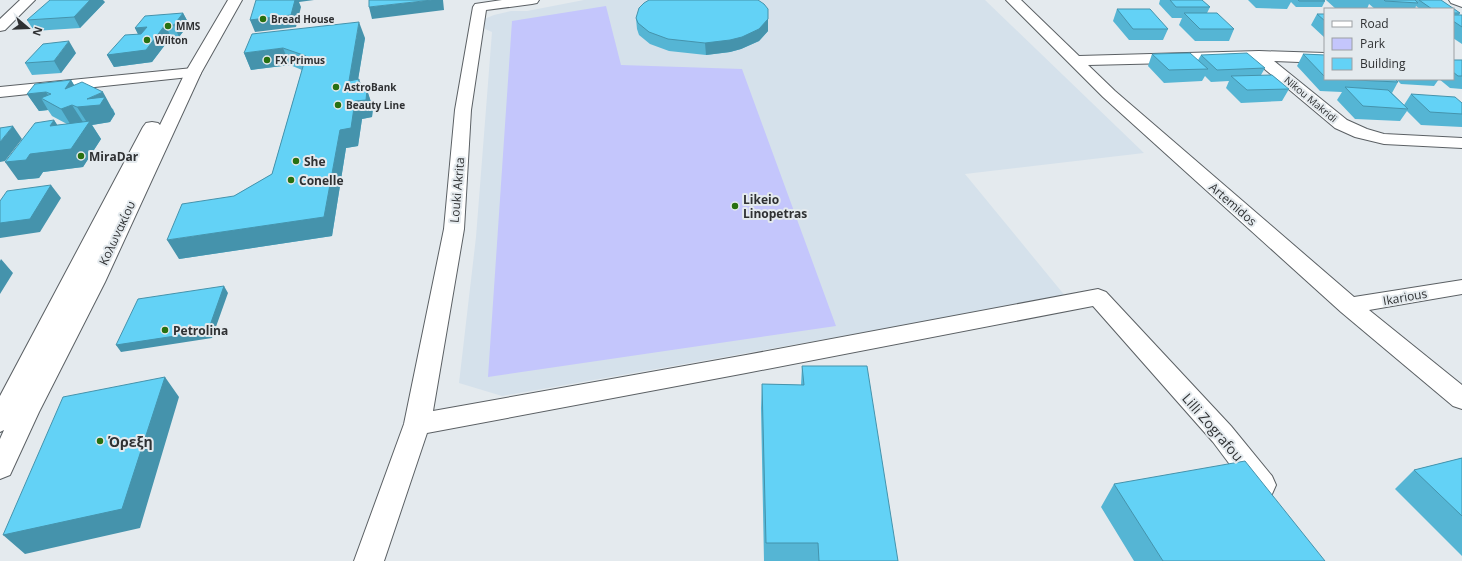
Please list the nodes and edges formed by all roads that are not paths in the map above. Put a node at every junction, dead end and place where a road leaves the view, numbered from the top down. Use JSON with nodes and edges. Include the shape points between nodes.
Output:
{"nodes":[{"id":1,"x":28,"y":0,"type":"edge"},
{"id":2,"x":222,"y":0,"type":"edge"},
{"id":3,"x":235,"y":0,"type":"edge"},
{"id":4,"x":532,"y":0,"type":"edge"},
{"id":5,"x":1013,"y":0,"type":"edge"},
{"id":6,"x":1456,"y":0,"type":"edge"},
{"id":7,"x":1462,"y":3,"type":"edge"},
{"id":8,"x":0,"y":27,"type":"edge"},
{"id":9,"x":1259,"y":56,"type":"junction"},
{"id":10,"x":1324,"y":58,"type":"edge"},
{"id":11,"x":1075,"y":61,"type":"junction"},
{"id":12,"x":186,"y":73,"type":"junction"},
{"id":13,"x":0,"y":92,"type":"edge"},
{"id":14,"x":1462,"y":143,"type":"edge"},
{"id":15,"x":1462,"y":287,"type":"edge"},
{"id":16,"x":1349,"y":306,"type":"junction"},
{"id":17,"x":1462,"y":399,"type":"edge"},
{"id":18,"x":0,"y":421,"type":"edge"},
{"id":19,"x":417,"y":424,"type":"junction"},
{"id":20,"x":0,"y":467,"type":"edge"},
{"id":21,"x":1275,"y":501,"type":"edge"},
{"id":22,"x":369,"y":561,"type":"edge"}],
"edges":[{"from":1,"to":8,"type":"street"},
{"from":2,"to":12,"type":"street","name":"Κολωνακίου"},
{"from":3,"to":12,"type":"street","name":"Κολωνακίου"},
{"from":4,"to":19,"type":"street","name":"Louki Akrita","via":[[480,7],[463,110],[454,229]]},
{"from":5,"to":11,"type":"street","name":"Artemidos"},
{"from":6,"to":7,"type":"street"},
{"from":9,"to":10,"type":"street"},
{"from":9,"to":11,"type":"street"},
{"from":9,"to":14,"type":"street","name":"Nikou Makridi","via":[[1341,124],[1384,139]]},
{"from":11,"to":16,"type":"street","name":"Artemidos"},
{"from":12,"to":13,"type":"street"},
{"from":12,"to":18,"type":"street","name":"Κολωνακίου"},
{"from":12,"to":20,"type":"street","name":"Κολωνακίου","via":[[94,282]]},
{"from":15,"to":16,"type":"street","name":"Ikarious"},
{"from":16,"to":17,"type":"street","name":"Artemidos"},
{"from":19,"to":21,"type":"street","name":"Lilli Zografou","via":[[1098,297],[1222,434]]},
{"from":19,"to":22,"type":"street"}]}
